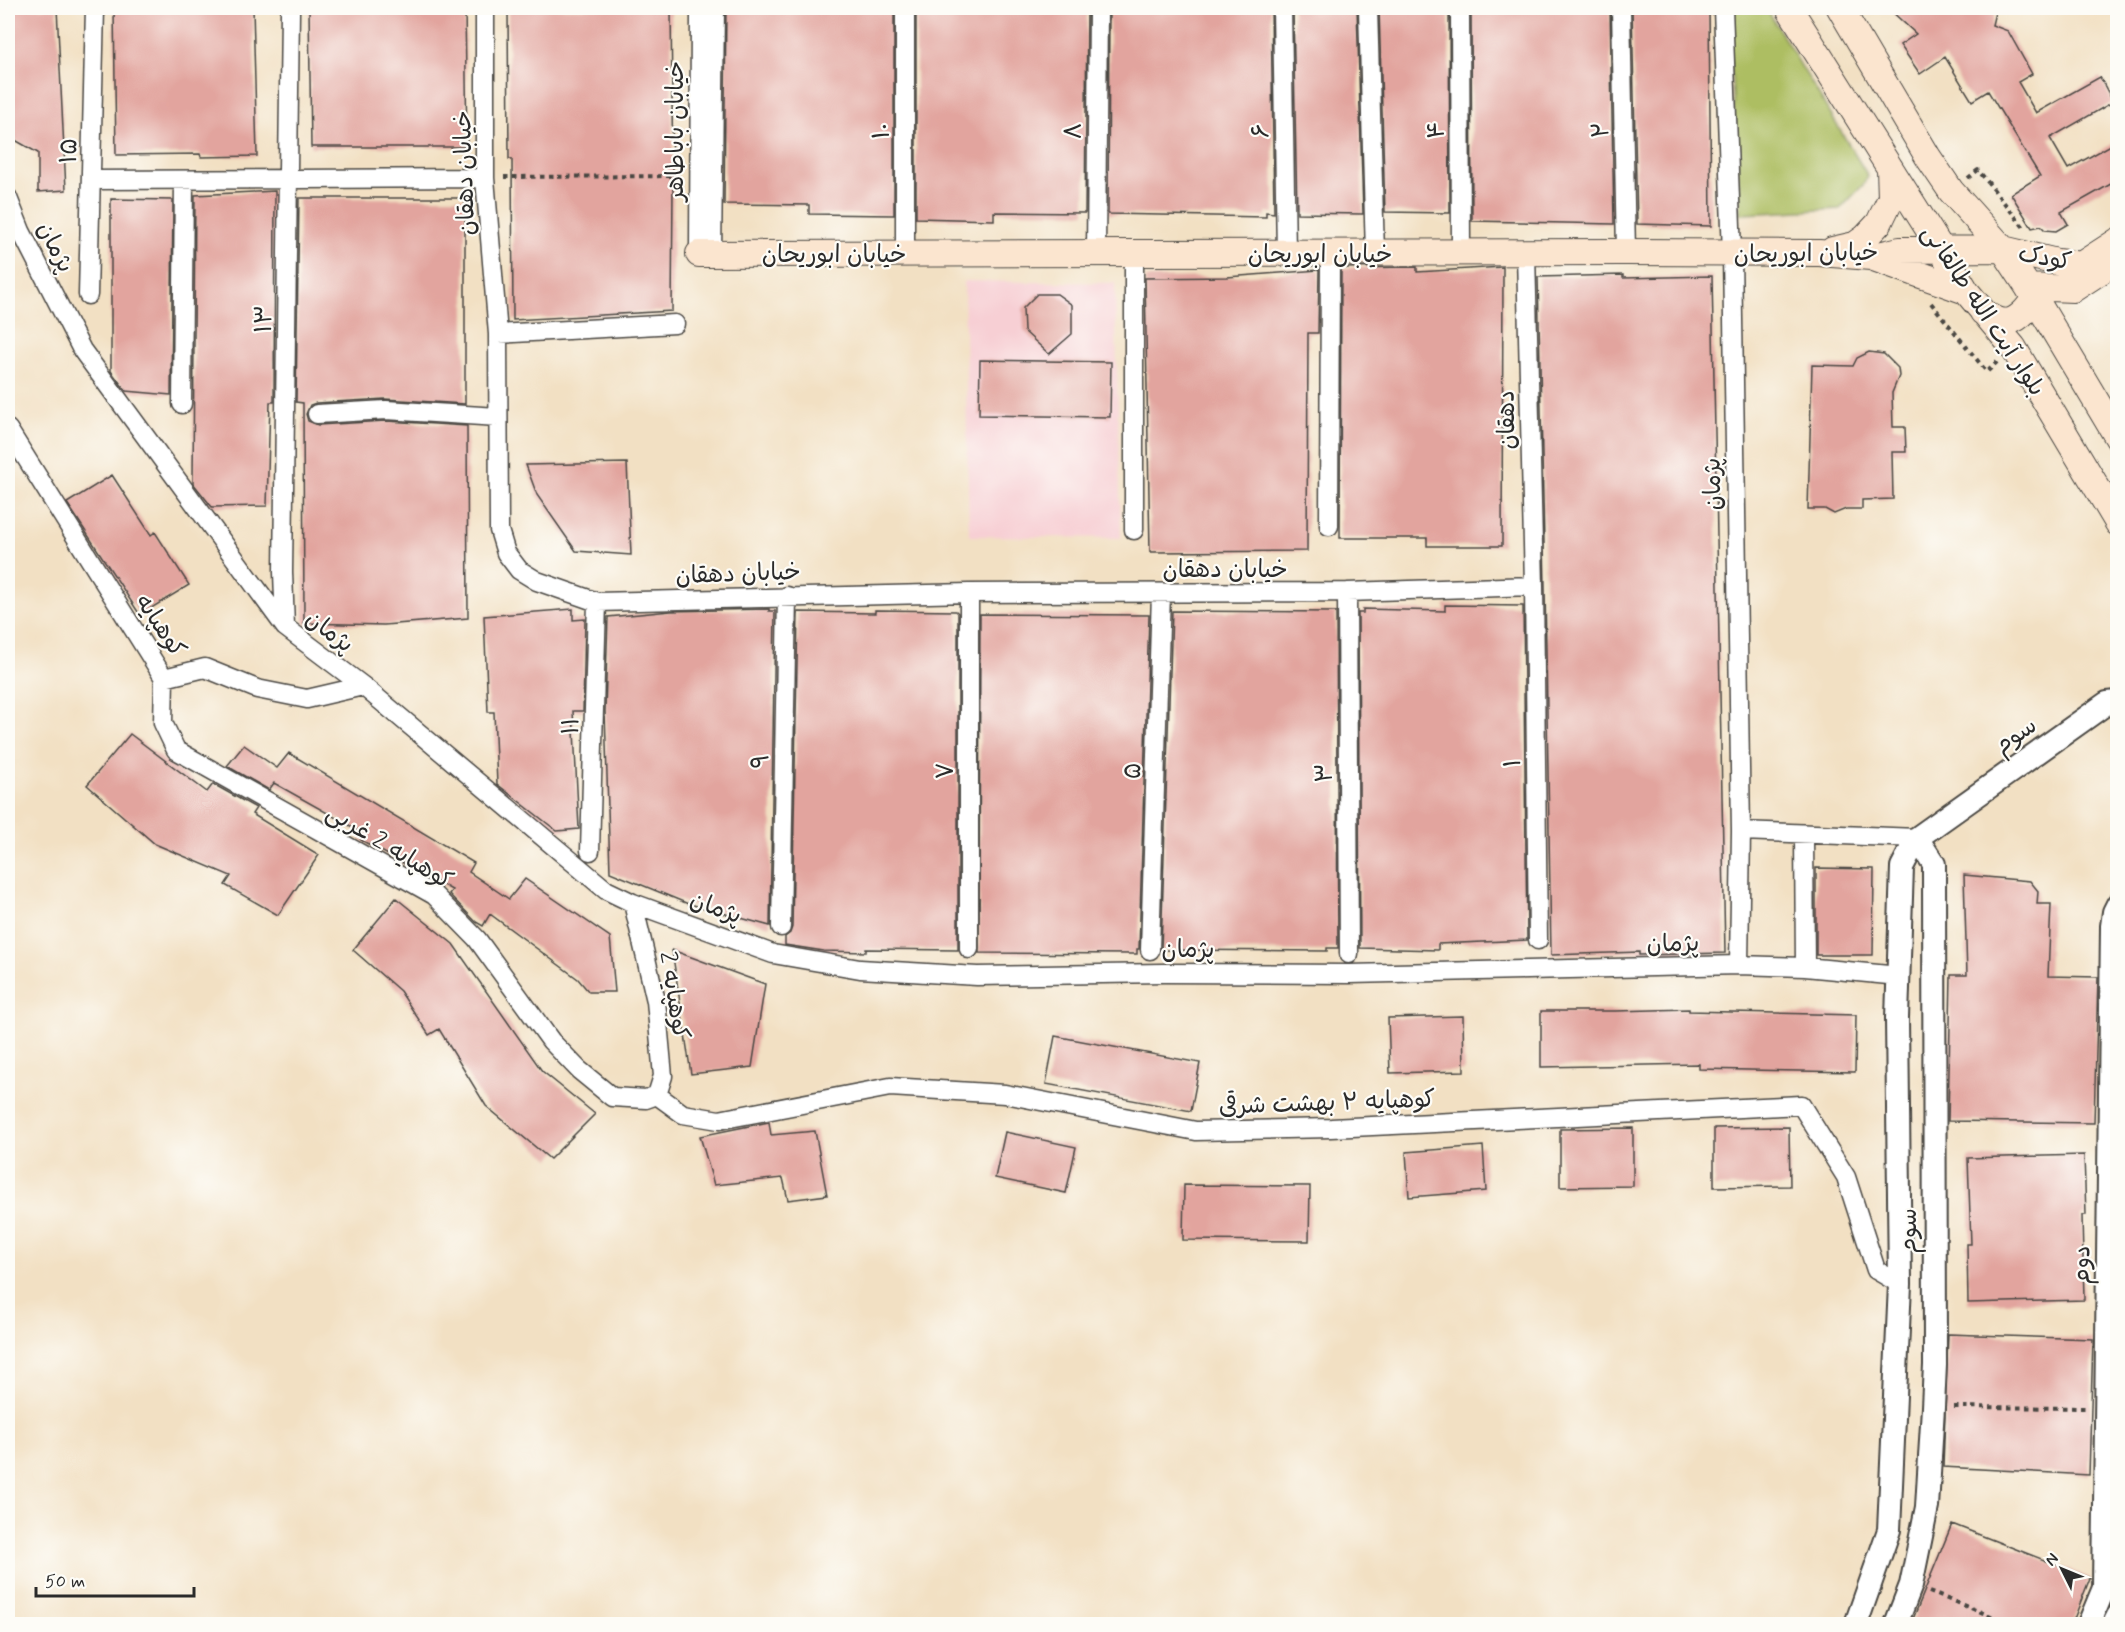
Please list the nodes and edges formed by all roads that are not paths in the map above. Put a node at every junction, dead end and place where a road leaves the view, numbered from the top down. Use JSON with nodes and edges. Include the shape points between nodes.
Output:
{"nodes":[{"id":1,"x":96,"y":8,"type":"edge"},
{"id":2,"x":485,"y":8,"type":"edge"},
{"id":3,"x":700,"y":8,"type":"edge"},
{"id":4,"x":715,"y":8,"type":"edge"},
{"id":5,"x":905,"y":8,"type":"edge"},
{"id":6,"x":1098,"y":8,"type":"edge"},
{"id":7,"x":1281,"y":8,"type":"edge"},
{"id":8,"x":1368,"y":8,"type":"edge"},
{"id":9,"x":1460,"y":8,"type":"edge"},
{"id":10,"x":1622,"y":8,"type":"edge"},
{"id":11,"x":1723,"y":8,"type":"edge"},
{"id":12,"x":1789,"y":8,"type":"edge"},
{"id":13,"x":1840,"y":8,"type":"edge"},
{"id":14,"x":290,"y":11,"type":"dead end"},
{"id":15,"x":1890,"y":168,"type":"junction"},
{"id":16,"x":485,"y":177,"type":"junction"},
{"id":17,"x":289,"y":179,"type":"junction"},
{"id":18,"x":91,"y":180,"type":"junction"},
{"id":19,"x":184,"y":180,"type":"junction"},
{"id":20,"x":8,"y":198,"type":"edge"},
{"id":21,"x":2118,"y":241,"type":"edge"},
{"id":22,"x":1941,"y":249,"type":"junction"},
{"id":23,"x":2002,"y":249,"type":"junction"},
{"id":24,"x":1461,"y":252,"type":"junction"},
{"id":25,"x":1626,"y":252,"type":"junction"},
{"id":26,"x":1526,"y":253,"type":"junction"},
{"id":27,"x":1819,"y":253,"type":"junction"},
{"id":28,"x":705,"y":254,"type":"junction"},
{"id":29,"x":906,"y":254,"type":"junction"},
{"id":30,"x":1096,"y":254,"type":"junction"},
{"id":31,"x":1134,"y":254,"type":"junction"},
{"id":32,"x":1286,"y":254,"type":"junction"},
{"id":33,"x":1330,"y":254,"type":"junction"},
{"id":34,"x":1375,"y":254,"type":"junction"},
{"id":35,"x":1732,"y":254,"type":"junction"},
{"id":36,"x":1871,"y":257,"type":"junction"},
{"id":37,"x":2118,"y":260,"type":"edge"},
{"id":38,"x":1966,"y":291,"type":"junction"},
{"id":39,"x":2031,"y":292,"type":"junction"},
{"id":40,"x":88,"y":295,"type":"dead end"},
{"id":41,"x":1983,"y":312,"type":"junction"},
{"id":42,"x":675,"y":324,"type":"dead end"},
{"id":43,"x":498,"y":333,"type":"junction"},
{"id":44,"x":182,"y":404,"type":"dead end"},
{"id":45,"x":317,"y":414,"type":"dead end"},
{"id":46,"x":498,"y":417,"type":"junction"},
{"id":47,"x":8,"y":429,"type":"edge"},
{"id":48,"x":2118,"y":438,"type":"edge"},
{"id":49,"x":2118,"y":523,"type":"edge"},
{"id":50,"x":1329,"y":526,"type":"dead end"},
{"id":51,"x":1134,"y":530,"type":"dead end"},
{"id":52,"x":1534,"y":586,"type":"junction"},
{"id":53,"x":969,"y":592,"type":"junction"},
{"id":54,"x":1347,"y":592,"type":"junction"},
{"id":55,"x":1161,"y":593,"type":"junction"},
{"id":56,"x":787,"y":596,"type":"junction"},
{"id":57,"x":597,"y":602,"type":"junction"},
{"id":58,"x":285,"y":627,"type":"junction"},
{"id":59,"x":164,"y":678,"type":"junction"},
{"id":60,"x":363,"y":686,"type":"junction"},
{"id":61,"x":2118,"y":702,"type":"edge"},
{"id":62,"x":1741,"y":831,"type":"junction"},
{"id":63,"x":1804,"y":835,"type":"junction"},
{"id":64,"x":1917,"y":838,"type":"junction"},
{"id":65,"x":591,"y":851,"type":"dead end"},
{"id":66,"x":633,"y":903,"type":"junction"},
{"id":67,"x":2118,"y":904,"type":"edge"},
{"id":68,"x":781,"y":927,"type":"dead end"},
{"id":69,"x":1538,"y":940,"type":"dead end"},
{"id":70,"x":969,"y":949,"type":"dead end"},
{"id":71,"x":1150,"y":950,"type":"dead end"},
{"id":72,"x":1349,"y":954,"type":"dead end"},
{"id":73,"x":1739,"y":965,"type":"junction"},
{"id":74,"x":1804,"y":967,"type":"junction"},
{"id":75,"x":1899,"y":976,"type":"junction"},
{"id":76,"x":657,"y":1095,"type":"junction"},
{"id":77,"x":1900,"y":1284,"type":"junction"},
{"id":78,"x":2118,"y":1616,"type":"edge"},
{"id":79,"x":1856,"y":1624,"type":"edge"},
{"id":80,"x":1896,"y":1624,"type":"edge"},
{"id":81,"x":2089,"y":1624,"type":"edge"},
{"id":82,"x":2114,"y":1624,"type":"edge"}],
"edges":[{"from":1,"to":18,"type":"street","name":"۱۵"},
{"from":2,"to":16,"type":"street","name":"خیابان دهقان"},
{"from":3,"to":28,"type":"street","name":"خیابان باباطاهر","via":[[699,176]]},
{"from":4,"to":28,"type":"street","name":"خیابان باباطاهر"},
{"from":5,"to":29,"type":"street","name":"۱۰"},
{"from":6,"to":30,"type":"street","name":"۸"},
{"from":7,"to":32,"type":"street","name":"۶"},
{"from":8,"to":34,"type":"street"},
{"from":9,"to":24,"type":"street","name":"۴"},
{"from":10,"to":25,"type":"street","name":"۲"},
{"from":11,"to":35,"type":"street","name":"پژمان"},
{"from":12,"to":15,"type":"main road","name":"بلوار آیت الله طالقانی"},
{"from":13,"to":23,"type":"main road","name":"بلوار آیت الله طالقانی","via":[[1951,191]]},
{"from":14,"to":17,"type":"street","name":"۱۳"},
{"from":15,"to":22,"type":"main road","name":"بلوار آیت الله طالقانی"},
{"from":15,"to":27,"type":"main road","via":[[1891,198],[1875,228],[1855,245]]},
{"from":16,"to":17,"type":"street"},
{"from":16,"to":43,"type":"street","name":"خیابان دهقان"},
{"from":17,"to":19,"type":"street"},
{"from":17,"to":58,"type":"street","name":"۱۳"},
{"from":18,"to":19,"type":"street"},
{"from":18,"to":40,"type":"street","name":"۱۵"},
{"from":19,"to":44,"type":"street"},
{"from":20,"to":58,"type":"street","name":"پژمان","via":[[82,350]]},
{"from":21,"to":23,"type":"main road","name":"کودک","via":[[2081,265]]},
{"from":22,"to":23,"type":"main road","name":"کودک"},
{"from":22,"to":36,"type":"main road","name":"خیابان ابوریحان","via":[[1900,250]]},
{"from":22,"to":38,"type":"main road","name":"بلوار آیت الله طالقانی"},
{"from":23,"to":39,"type":"main road","name":"بلوار آیت الله طالقانی"},
{"from":24,"to":26,"type":"main road","name":"خیابان ابوریحان"},
{"from":24,"to":34,"type":"main road","name":"خیابان ابوریحان"},
{"from":25,"to":26,"type":"main road","name":"خیابان ابوریحان"},
{"from":25,"to":35,"type":"main road","name":"خیابان ابوریحان"},
{"from":26,"to":52,"type":"street","name":"دهقان"},
{"from":27,"to":35,"type":"main road","name":"خیابان ابوریحان"},
{"from":27,"to":36,"type":"main road","name":"خیابان ابوریحان"},
{"from":28,"to":29,"type":"main road","name":"خیابان ابوریحان"},
{"from":29,"to":30,"type":"main road","name":"خیابان ابوریحان"},
{"from":30,"to":31,"type":"main road","name":"خیابان ابوریحان"},
{"from":31,"to":32,"type":"main road","name":"خیابان ابوریحان"},
{"from":31,"to":51,"type":"street"},
{"from":32,"to":33,"type":"main road","name":"خیابان ابوریحان"},
{"from":33,"to":34,"type":"main road","name":"خیابان ابوریحان"},
{"from":33,"to":50,"type":"street"},
{"from":35,"to":62,"type":"street","name":"پژمان"},
{"from":36,"to":38,"type":"main road"},
{"from":37,"to":39,"type":"main road","name":"کودک","via":[[2073,290]]},
{"from":38,"to":41,"type":"main road","name":"بلوار آیت الله طالقانی"},
{"from":39,"to":41,"type":"main road","via":[[2026,310],[2008,321]]},
{"from":39,"to":48,"type":"main road","name":"بلوار آیت الله طالقانی"},
{"from":41,"to":49,"type":"main road","name":"بلوار آیت الله طالقانی","via":[[2013,346]]},
{"from":42,"to":43,"type":"street"},
{"from":43,"to":46,"type":"street","name":"خیابان دهقان"},
{"from":45,"to":46,"type":"street","via":[[386,410]]},
{"from":46,"to":57,"type":"street","name":"خیابان دهقان","via":[[499,530],[506,554],[519,570],[537,581]]},
{"from":47,"to":59,"type":"street","name":"کوهپایه"},
{"from":52,"to":54,"type":"street","name":"خیابان دهقان"},
{"from":52,"to":69,"type":"street","name":"۱"},
{"from":53,"to":55,"type":"street","name":"خیابان دهقان"},
{"from":53,"to":56,"type":"street","name":"خیابان دهقان"},
{"from":53,"to":70,"type":"street","name":"۷"},
{"from":54,"to":55,"type":"street","name":"خیابان دهقان"},
{"from":54,"to":72,"type":"street","name":"۳"},
{"from":55,"to":71,"type":"street","name":"۵"},
{"from":56,"to":57,"type":"street","name":"خیابان دهقان"},
{"from":56,"to":68,"type":"street","name":"۹"},
{"from":57,"to":65,"type":"street","name":"۱۱"},
{"from":58,"to":60,"type":"street","name":"پژمان"},
{"from":59,"to":60,"type":"street","name":"کوهپایه","via":[[205,668],[257,689],[307,699]]},
{"from":59,"to":76,"type":"street","name":"کوهپایه 2 غربی","via":[[163,723],[176,750],[434,895],[477,939],[550,1041],[579,1070],[612,1097],[646,1100]]},
{"from":60,"to":66,"type":"street","name":"پژمان","via":[[606,890]]},
{"from":61,"to":64,"type":"street","name":"سوم","via":[[2107,703]]},
{"from":62,"to":63,"type":"street"},
{"from":62,"to":73,"type":"street","name":"پژمان"},
{"from":63,"to":64,"type":"street"},
{"from":63,"to":74,"type":"street"},
{"from":64,"to":75,"type":"street","name":"سوم","via":[[1902,867]]},
{"from":64,"to":80,"type":"street","name":"سوم","via":[[1934,864],[1935,1365],[1927,1507],[1911,1585]]},
{"from":66,"to":73,"type":"street","name":"پژمان","via":[[773,954],[860,969],[976,976],[1350,974]]},
{"from":66,"to":76,"type":"street","name":"کوهپایه 2","via":[[656,1000],[663,1076]]},
{"from":67,"to":81,"type":"street","name":"دوم","via":[[2112,927],[2104,1588]]},
{"from":73,"to":74,"type":"street","name":"پژمان"},
{"from":74,"to":75,"type":"street","name":"پژمان"},
{"from":75,"to":77,"type":"street","name":"سوم","via":[[1896,1018]]},
{"from":76,"to":77,"type":"street","name":"کوهپایه ۲ بهشت شرقی","via":[[682,1114],[719,1120],[890,1087],[1005,1094],[1196,1131],[1801,1105],[1846,1177],[1876,1270]]},
{"from":77,"to":79,"type":"street","name":"سوم","via":[[1889,1530]]},
{"from":78,"to":82,"type":"street"}]}
